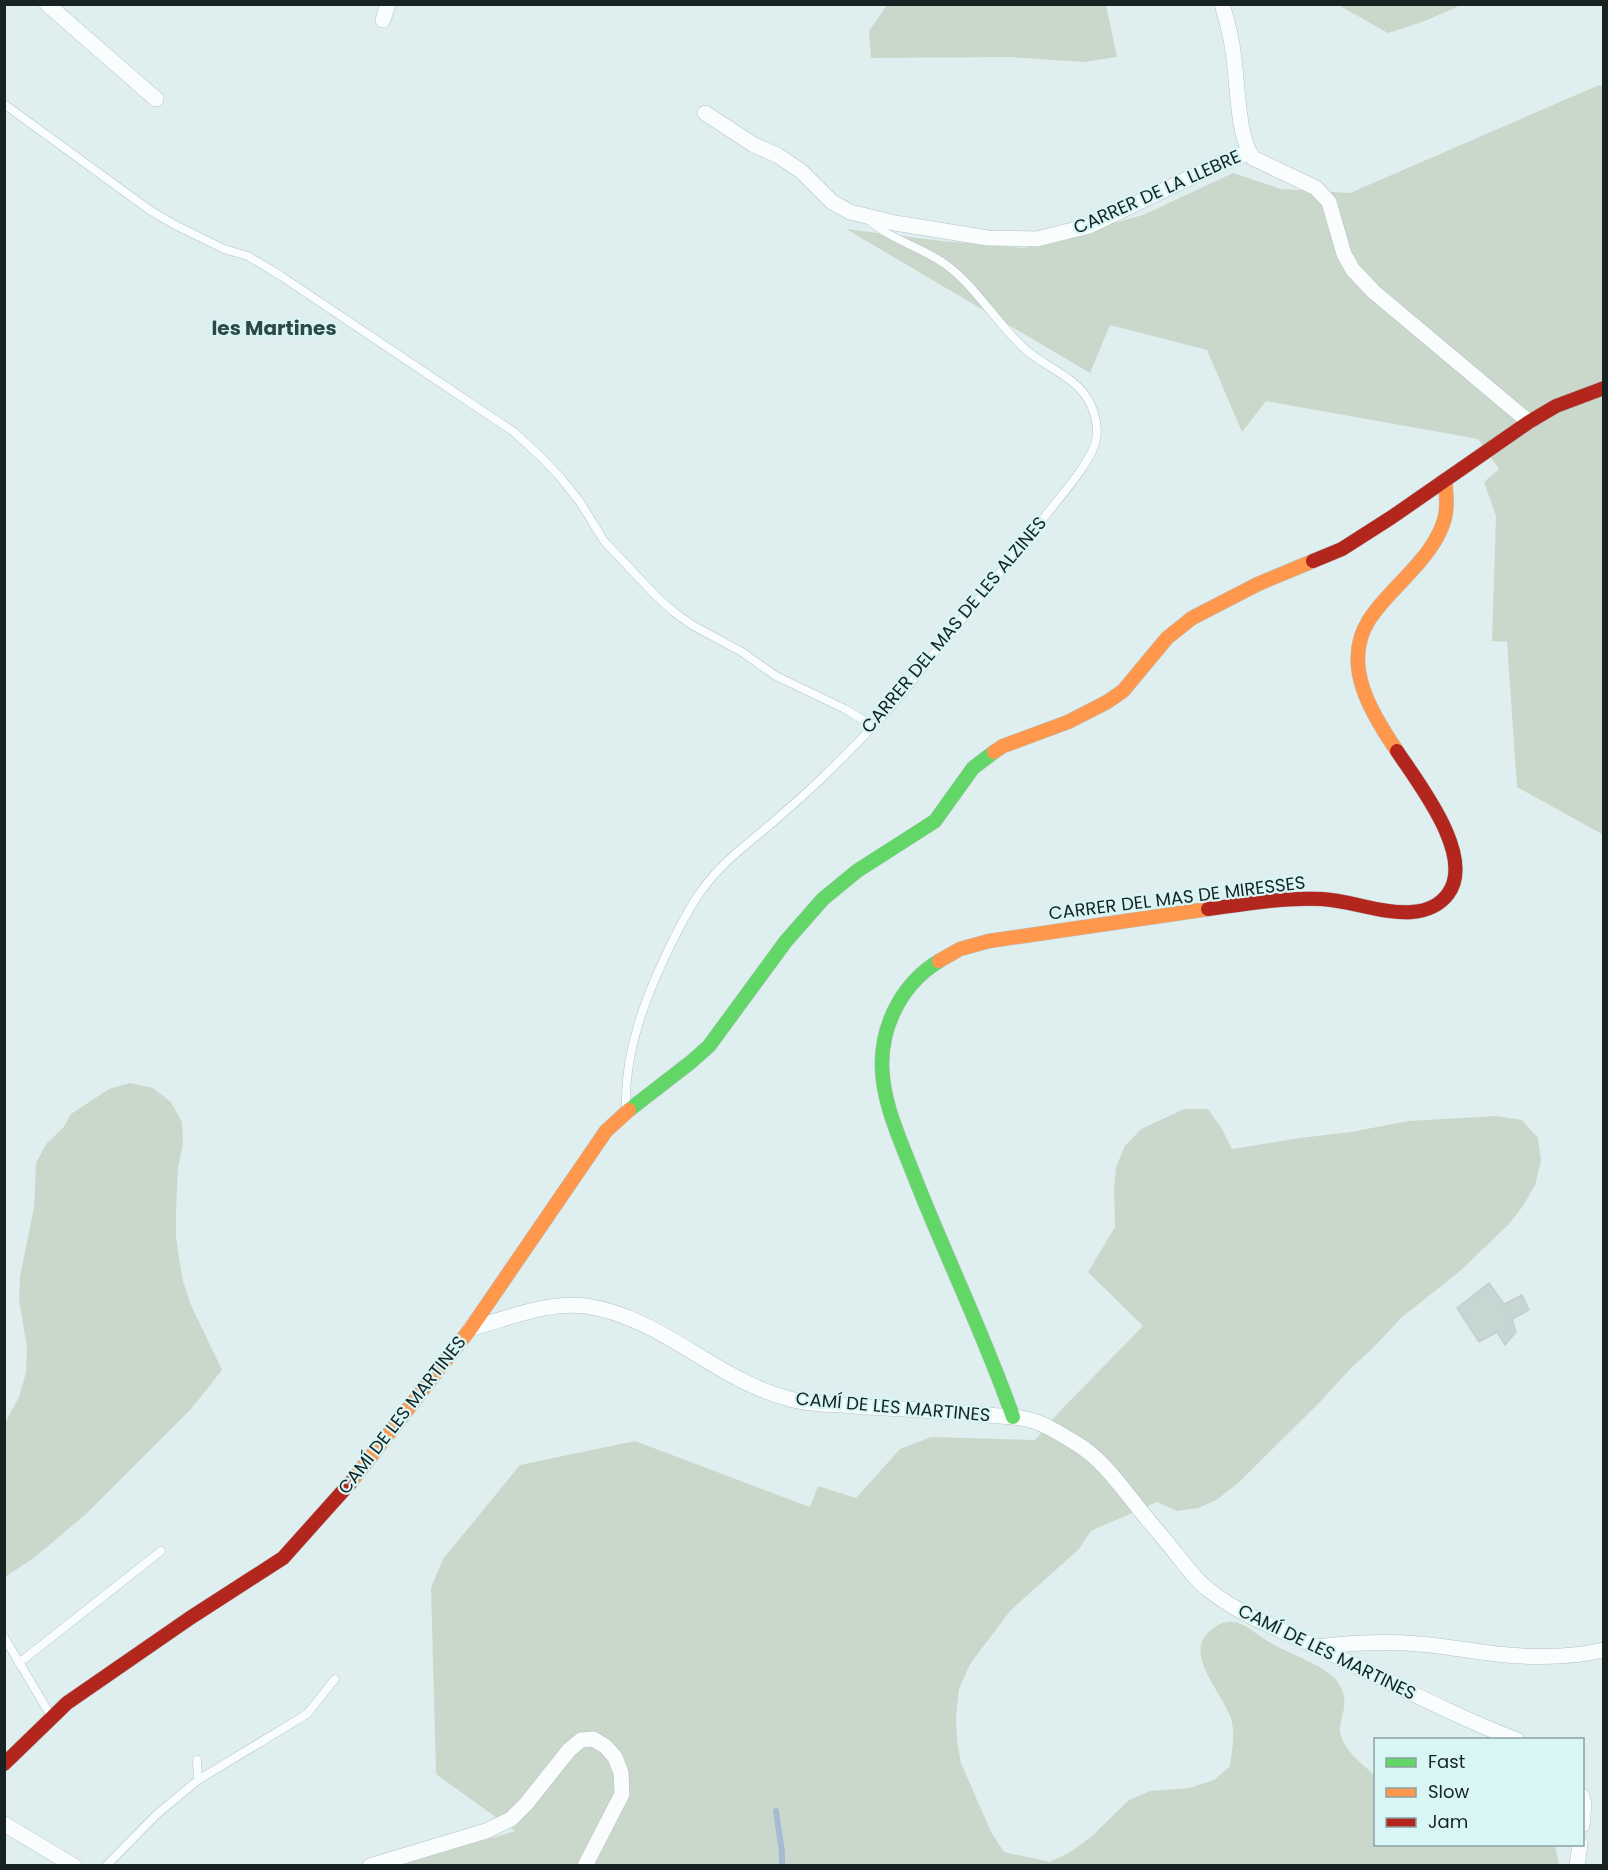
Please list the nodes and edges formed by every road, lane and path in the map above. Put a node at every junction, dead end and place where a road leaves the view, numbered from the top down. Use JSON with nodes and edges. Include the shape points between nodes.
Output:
{"nodes":[{"id":1,"x":47,"y":4,"type":"edge"},
{"id":2,"x":388,"y":4,"type":"edge"},
{"id":3,"x":1222,"y":4,"type":"edge"},
{"id":4,"x":383,"y":20,"type":"dead end"},
{"id":5,"x":156,"y":99,"type":"dead end"},
{"id":6,"x":4,"y":104,"type":"edge"},
{"id":7,"x":705,"y":113,"type":"dead end"},
{"id":8,"x":1249,"y":152,"type":"junction"},
{"id":9,"x":866,"y":217,"type":"junction"},
{"id":10,"x":1604,"y":387,"type":"edge"},
{"id":11,"x":1529,"y":422,"type":"junction"},
{"id":12,"x":1445,"y":480,"type":"junction"},
{"id":13,"x":873,"y":726,"type":"junction"},
{"id":14,"x":627,"y":1111,"type":"junction"},
{"id":15,"x":471,"y":1328,"type":"junction"},
{"id":16,"x":1013,"y":1417,"type":"junction"},
{"id":17,"x":161,"y":1551,"type":"dead end"},
{"id":18,"x":4,"y":1637,"type":"edge"},
{"id":19,"x":1317,"y":1647,"type":"junction"},
{"id":20,"x":1604,"y":1650,"type":"edge"},
{"id":21,"x":19,"y":1663,"type":"junction"},
{"id":22,"x":335,"y":1679,"type":"dead end"},
{"id":23,"x":51,"y":1718,"type":"junction"},
{"id":24,"x":1512,"y":1738,"type":"edge"},
{"id":25,"x":197,"y":1760,"type":"dead end"},
{"id":26,"x":4,"y":1764,"type":"edge"},
{"id":27,"x":198,"y":1780,"type":"junction"},
{"id":28,"x":4,"y":1824,"type":"edge"},
{"id":29,"x":1580,"y":1846,"type":"edge"},
{"id":30,"x":74,"y":1866,"type":"edge"},
{"id":31,"x":106,"y":1866,"type":"edge"},
{"id":32,"x":370,"y":1866,"type":"edge"},
{"id":33,"x":585,"y":1866,"type":"edge"},
{"id":34,"x":1577,"y":1866,"type":"edge"}],
"edges":[{"from":1,"to":5,"type":"street"},
{"from":2,"to":4,"type":"street"},
{"from":3,"to":8,"type":"street","via":[[1233,46],[1243,134]]},
{"from":6,"to":13,"type":"lane","via":[[151,210],[281,276],[514,432],[560,477],[604,541],[674,612],[776,676]]},
{"from":7,"to":9,"type":"street","name":"CARRER DE LA LLEBRE","via":[[801,171],[832,202]]},
{"from":8,"to":9,"type":"street","name":"CARRER DE LA LLEBRE","via":[[1089,226],[1037,239],[988,238]]},
{"from":8,"to":11,"type":"street","via":[[1253,158],[1316,188],[1329,202],[1344,254],[1353,270]]},
{"from":9,"to":13,"type":"lane","name":"CARRER DEL MAS DE LES ALZINES","via":[[887,233],[947,265],[1024,349],[1081,388],[1096,418],[1097,432],[1086,462]]},
{"from":10,"to":11,"type":"street","via":[[1556,406]]},
{"from":11,"to":12,"type":"street"},
{"from":12,"to":14,"type":"street","via":[[1342,549],[1258,584],[1192,618],[1167,638],[1123,691],[1107,702],[986,757],[962,782],[935,821],[857,871],[823,900],[786,941],[709,1046]]},
{"from":12,"to":16,"type":"street","name":"CARRER DEL MAS DE MIRESSES","via":[[1448,506],[1438,537],[1420,564],[1365,626],[1356,663],[1370,710],[1408,766],[1454,849],[1457,873],[1446,897],[1436,905],[1408,912],[1345,901],[1269,903],[973,944],[950,954],[920,976],[908,987],[891,1019],[882,1050],[884,1090],[933,1225],[993,1358]]},
{"from":13,"to":14,"type":"lane","name":"CARRER DEL MAS DE LES ALZINES","via":[[793,805],[726,861],[702,890],[675,937],[644,1006],[629,1070]]},
{"from":14,"to":15,"type":"street","via":[[606,1131]]},
{"from":15,"to":16,"type":"street","name":"CAMÍ DE LES MARTINES","via":[[530,1311],[585,1306],[637,1322],[740,1380],[793,1400]]},
{"from":15,"to":23,"type":"street","name":"CAMÍ DE LES MARTINES","via":[[344,1491],[283,1558],[108,1674]]},
{"from":16,"to":19,"type":"street","name":"CAMÍ DE LES MARTINES","via":[[1037,1422],[1095,1458],[1207,1589],[1261,1621]]},
{"from":17,"to":21,"type":"lane"},
{"from":18,"to":21,"type":"lane"},
{"from":19,"to":20,"type":"street","via":[[1420,1644],[1538,1657]]},
{"from":19,"to":24,"type":"street","name":"CAMÍ DE LES MARTINES","via":[[1447,1711]]},
{"from":21,"to":23,"type":"lane"},
{"from":22,"to":27,"type":"lane","via":[[307,1714]]},
{"from":23,"to":26,"type":"street","name":"CAMÍ DE LES MARTINES"},
{"from":25,"to":27,"type":"lane"},
{"from":27,"to":31,"type":"lane","via":[[156,1815]]},
{"from":28,"to":30,"type":"street"},
{"from":29,"to":34,"type":"street"},
{"from":32,"to":33,"type":"street","via":[[486,1831],[511,1819],[569,1750],[581,1740],[593,1739],[615,1757],[622,1794]]}]}
